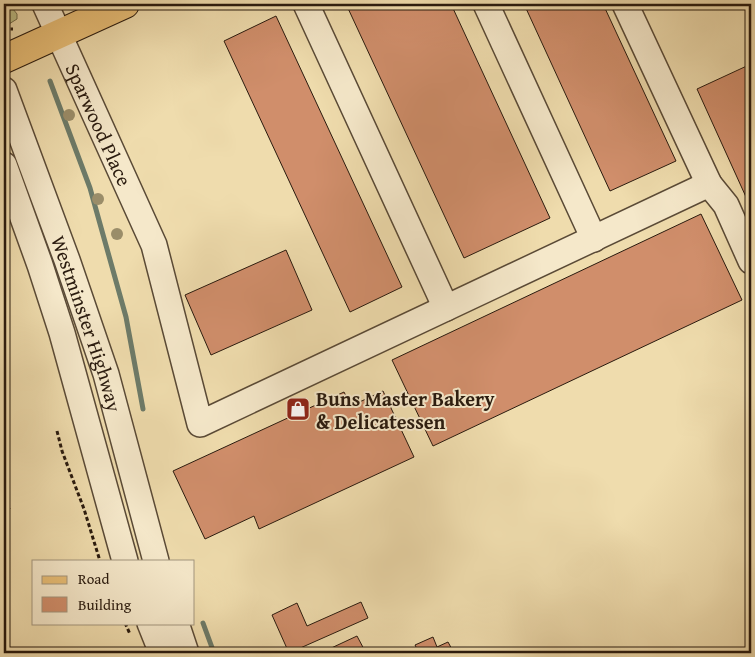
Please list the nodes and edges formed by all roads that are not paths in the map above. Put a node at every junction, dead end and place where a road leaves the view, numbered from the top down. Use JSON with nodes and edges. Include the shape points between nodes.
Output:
{"nodes":[{"id":1,"x":44,"y":4,"type":"edge"},
{"id":2,"x":125,"y":4,"type":"edge"},
{"id":3,"x":306,"y":4,"type":"edge"},
{"id":4,"x":486,"y":4,"type":"edge"},
{"id":5,"x":626,"y":4,"type":"edge"},
{"id":6,"x":58,"y":34,"type":"junction"},
{"id":7,"x":4,"y":59,"type":"edge"},
{"id":8,"x":4,"y":90,"type":"edge"},
{"id":9,"x":4,"y":166,"type":"edge"},
{"id":10,"x":709,"y":184,"type":"junction"},
{"id":11,"x":594,"y":239,"type":"junction"},
{"id":12,"x":751,"y":261,"type":"edge"},
{"id":13,"x":446,"y":308,"type":"junction"},
{"id":14,"x":126,"y":560,"type":"edge"},
{"id":15,"x":156,"y":560,"type":"edge"},
{"id":16,"x":150,"y":624,"type":"edge"},
{"id":17,"x":176,"y":624,"type":"edge"},
{"id":18,"x":162,"y":653,"type":"edge"},
{"id":19,"x":186,"y":653,"type":"edge"}],
"edges":[{"from":1,"to":6,"type":"street","name":"Sparwood Place"},
{"from":2,"to":6,"type":"main road"},
{"from":3,"to":13,"type":"street"},
{"from":4,"to":11,"type":"street"},
{"from":5,"to":10,"type":"street"},
{"from":6,"to":7,"type":"main road"},
{"from":6,"to":13,"type":"street","name":"Sparwood Place","via":[[154,245],[200,424]]},
{"from":8,"to":15,"type":"street","name":"Westminster Highway","via":[[106,374]]},
{"from":9,"to":14,"type":"street","name":"Westminster Highway","via":[[62,333]]},
{"from":10,"to":11,"type":"street"},
{"from":10,"to":12,"type":"street","via":[[726,206]]},
{"from":11,"to":13,"type":"street"},
{"from":16,"to":18,"type":"street"},
{"from":17,"to":19,"type":"street"}]}
